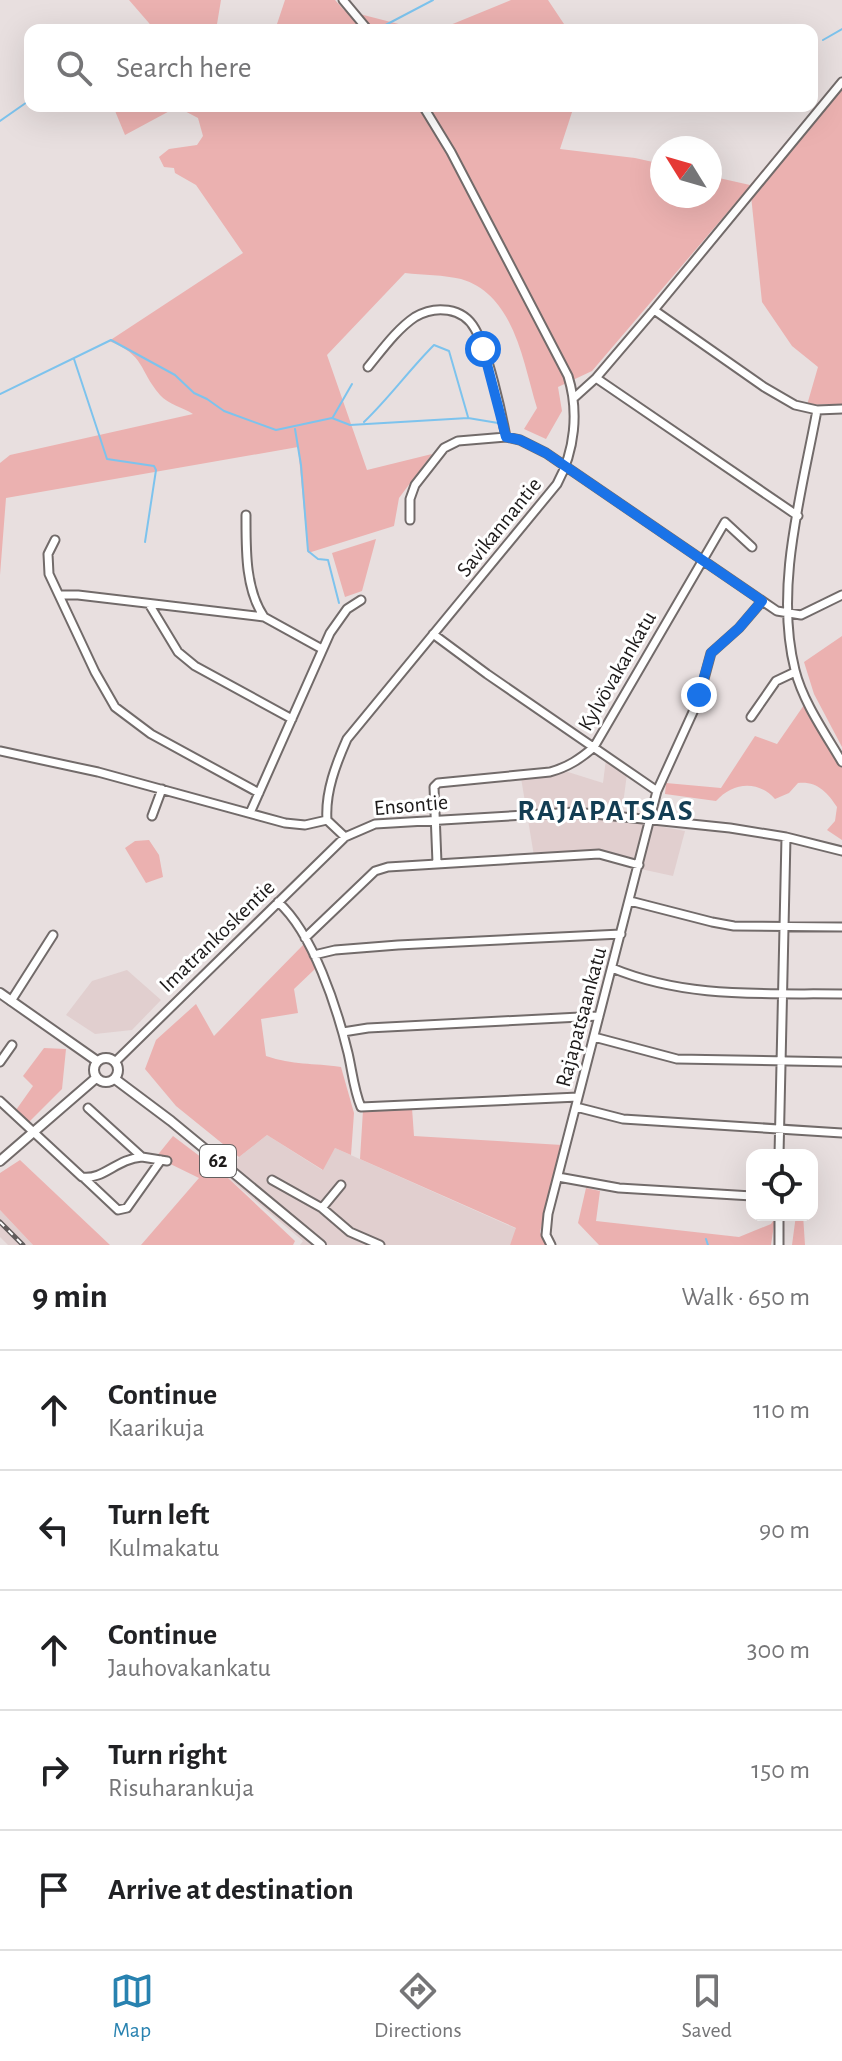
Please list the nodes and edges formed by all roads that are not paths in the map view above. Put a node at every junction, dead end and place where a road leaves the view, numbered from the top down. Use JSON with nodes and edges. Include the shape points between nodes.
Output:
{"nodes":[{"id":1,"x":343,"y":0,"type":"edge"},
{"id":2,"x":363,"y":24,"type":"edge"},
{"id":3,"x":842,"y":82,"type":"edge"},
{"id":4,"x":818,"y":111,"type":"edge"},
{"id":5,"x":427,"y":112,"type":"edge"},
{"id":6,"x":817,"y":112,"type":"edge"},
{"id":7,"x":654,"y":310,"type":"junction"},
{"id":8,"x":368,"y":367,"type":"dead end"},
{"id":9,"x":596,"y":378,"type":"junction"},
{"id":10,"x":575,"y":397,"type":"junction"},
{"id":11,"x":842,"y":409,"type":"edge"},
{"id":12,"x":817,"y":410,"type":"junction"},
{"id":13,"x":506,"y":437,"type":"junction"},
{"id":14,"x":567,"y":467,"type":"junction"},
{"id":15,"x":246,"y":515,"type":"dead end"},
{"id":16,"x":798,"y":516,"type":"junction"},
{"id":17,"x":410,"y":520,"type":"dead end"},
{"id":18,"x":55,"y":540,"type":"dead end"},
{"id":19,"x":752,"y":547,"type":"dead end"},
{"id":20,"x":702,"y":560,"type":"junction"},
{"id":21,"x":59,"y":595,"type":"junction"},
{"id":22,"x":842,"y":595,"type":"edge"},
{"id":23,"x":361,"y":600,"type":"dead end"},
{"id":24,"x":762,"y":601,"type":"junction"},
{"id":25,"x":149,"y":604,"type":"junction"},
{"id":26,"x":787,"y":614,"type":"junction"},
{"id":27,"x":264,"y":617,"type":"junction"},
{"id":28,"x":433,"y":634,"type":"junction"},
{"id":29,"x":322,"y":649,"type":"junction"},
{"id":30,"x":795,"y":672,"type":"junction"},
{"id":31,"x":751,"y":717,"type":"dead end"},
{"id":32,"x":292,"y":719,"type":"junction"},
{"id":33,"x":594,"y":747,"type":"junction"},
{"id":34,"x":0,"y":751,"type":"edge"},
{"id":35,"x":842,"y":762,"type":"edge"},
{"id":36,"x":162,"y":789,"type":"junction"},
{"id":37,"x":657,"y":791,"type":"junction"},
{"id":38,"x":259,"y":793,"type":"junction"},
{"id":39,"x":250,"y":813,"type":"junction"},
{"id":40,"x":152,"y":816,"type":"dead end"},
{"id":41,"x":651,"y":819,"type":"junction"},
{"id":42,"x":327,"y":820,"type":"junction"},
{"id":43,"x":436,"y":820,"type":"junction"},
{"id":44,"x":345,"y":837,"type":"junction"},
{"id":45,"x":786,"y":837,"type":"junction"},
{"id":46,"x":842,"y":851,"type":"edge"},
{"id":47,"x":437,"y":863,"type":"junction"},
{"id":48,"x":639,"y":865,"type":"junction"},
{"id":49,"x":630,"y":901,"type":"junction"},
{"id":50,"x":278,"y":902,"type":"junction"},
{"id":51,"x":783,"y":927,"type":"junction"},
{"id":52,"x":842,"y":927,"type":"edge"},
{"id":53,"x":621,"y":934,"type":"junction"},
{"id":54,"x":53,"y":935,"type":"dead end"},
{"id":55,"x":305,"y":938,"type":"junction"},
{"id":56,"x":314,"y":955,"type":"junction"},
{"id":57,"x":612,"y":968,"type":"junction"},
{"id":58,"x":0,"y":993,"type":"edge"},
{"id":59,"x":782,"y":994,"type":"junction"},
{"id":60,"x":842,"y":994,"type":"edge"},
{"id":61,"x":11,"y":1001,"type":"junction"},
{"id":62,"x":599,"y":1016,"type":"junction"},
{"id":63,"x":343,"y":1032,"type":"junction"},
{"id":64,"x":594,"y":1037,"type":"junction"},
{"id":65,"x":12,"y":1045,"type":"dead end"},
{"id":66,"x":97,"y":1061,"type":"junction"},
{"id":67,"x":781,"y":1061,"type":"junction"},
{"id":68,"x":0,"y":1062,"type":"edge"},
{"id":69,"x":115,"y":1062,"type":"junction"},
{"id":70,"x":842,"y":1062,"type":"edge"},
{"id":71,"x":96,"y":1078,"type":"junction"},
{"id":72,"x":115,"y":1079,"type":"junction"},
{"id":73,"x":578,"y":1097,"type":"junction"},
{"id":74,"x":0,"y":1101,"type":"edge"},
{"id":75,"x":576,"y":1107,"type":"junction"},
{"id":76,"x":88,"y":1108,"type":"dead end"},
{"id":77,"x":778,"y":1129,"type":"junction"},
{"id":78,"x":35,"y":1132,"type":"junction"},
{"id":79,"x":842,"y":1133,"type":"edge"},
{"id":80,"x":779,"y":1149,"type":"edge"},
{"id":81,"x":142,"y":1157,"type":"junction"},
{"id":82,"x":0,"y":1161,"type":"edge"},
{"id":83,"x":82,"y":1177,"type":"junction"},
{"id":84,"x":558,"y":1177,"type":"junction"},
{"id":85,"x":272,"y":1180,"type":"dead end"},
{"id":86,"x":341,"y":1185,"type":"dead end"},
{"id":87,"x":746,"y":1196,"type":"edge"},
{"id":88,"x":322,"y":1208,"type":"junction"},
{"id":89,"x":779,"y":1221,"type":"edge"},
{"id":90,"x":321,"y":1245,"type":"edge"},
{"id":91,"x":380,"y":1245,"type":"edge"},
{"id":92,"x":551,"y":1245,"type":"edge"},
{"id":93,"x":779,"y":1245,"type":"edge"}],
"edges":[{"from":1,"to":2,"type":"street"},
{"from":3,"to":4,"type":"street"},
{"from":5,"to":10,"type":"street","name":"Savikannantie","via":[[555,349]]},
{"from":6,"to":7,"type":"street"},
{"from":7,"to":9,"type":"street"},
{"from":7,"to":12,"type":"street","via":[[764,387],[795,405]]},
{"from":8,"to":13,"type":"street","via":[[414,318],[432,309],[463,316],[479,338]]},
{"from":9,"to":10,"type":"street"},
{"from":9,"to":16,"type":"street"},
{"from":10,"to":14,"type":"street","name":"Savikannantie"},
{"from":11,"to":12,"type":"street"},
{"from":12,"to":16,"type":"street"},
{"from":13,"to":14,"type":"street","via":[[534,446]]},
{"from":13,"to":17,"type":"street","via":[[458,441],[444,448],[415,485]]},
{"from":14,"to":20,"type":"street"},
{"from":14,"to":28,"type":"street","name":"Savikannantie"},
{"from":15,"to":27,"type":"street","via":[[246,557]]},
{"from":16,"to":26,"type":"street"},
{"from":18,"to":21,"type":"street","via":[[47,565]]},
{"from":19,"to":20,"type":"street","name":"Kylvövakankatu","via":[[725,522]]},
{"from":20,"to":24,"type":"street"},
{"from":20,"to":33,"type":"street","name":"Kylvövakankatu"},
{"from":21,"to":25,"type":"street"},
{"from":21,"to":38,"type":"street","via":[[115,707],[151,734]]},
{"from":22,"to":26,"type":"street","via":[[801,615]]},
{"from":23,"to":29,"type":"street","via":[[347,609]]},
{"from":24,"to":26,"type":"street"},
{"from":24,"to":37,"type":"street","name":"Rajapatsaankatu","via":[[711,653],[698,701]]},
{"from":25,"to":27,"type":"street"},
{"from":25,"to":32,"type":"street","via":[[178,652],[195,666]]},
{"from":26,"to":30,"type":"street"},
{"from":27,"to":29,"type":"street"},
{"from":28,"to":33,"type":"street"},
{"from":28,"to":42,"type":"street","name":"Savikannantie","via":[[347,739],[336,765]]},
{"from":29,"to":32,"type":"street"},
{"from":30,"to":31,"type":"street","via":[[776,681]]},
{"from":30,"to":35,"type":"street"},
{"from":32,"to":38,"type":"street"},
{"from":33,"to":37,"type":"street"},
{"from":33,"to":43,"type":"street","name":"Kylvövakankatu","via":[[566,768],[550,772],[438,783]]},
{"from":34,"to":36,"type":"street"},
{"from":36,"to":39,"type":"street"},
{"from":36,"to":40,"type":"street"},
{"from":37,"to":41,"type":"street","name":"Rajapatsaankatu"},
{"from":38,"to":39,"type":"street"},
{"from":39,"to":42,"type":"street","via":[[294,825]]},
{"from":41,"to":43,"type":"street","name":"Ensontie","via":[[550,812]]},
{"from":41,"to":45,"type":"street","name":"Ensontie"},
{"from":41,"to":48,"type":"street","name":"Rajapatsaankatu"},
{"from":42,"to":44,"type":"street"},
{"from":43,"to":44,"type":"street","name":"Ensontie","via":[[375,824]]},
{"from":43,"to":47,"type":"street"},
{"from":44,"to":50,"type":"street","name":"Imatrankoskentie"},
{"from":45,"to":46,"type":"street","name":"Ensontie"},
{"from":45,"to":51,"type":"street"},
{"from":47,"to":48,"type":"street","via":[[599,854]]},
{"from":47,"to":55,"type":"street","via":[[375,871]]},
{"from":48,"to":49,"type":"street","name":"Rajapatsaankatu"},
{"from":49,"to":51,"type":"street","via":[[712,922]]},
{"from":49,"to":53,"type":"street","name":"Rajapatsaankatu"},
{"from":50,"to":55,"type":"street"},
{"from":50,"to":69,"type":"street","name":"Imatrankoskentie"},
{"from":51,"to":52,"type":"street"},
{"from":51,"to":59,"type":"street"},
{"from":53,"to":56,"type":"street","via":[[398,945]]},
{"from":53,"to":57,"type":"street","name":"Rajapatsaankatu"},
{"from":54,"to":61,"type":"street"},
{"from":55,"to":56,"type":"street"},
{"from":56,"to":63,"type":"street"},
{"from":57,"to":59,"type":"street","via":[[695,991]]},
{"from":57,"to":62,"type":"street","name":"Rajapatsaankatu"},
{"from":58,"to":61,"type":"main road"},
{"from":59,"to":60,"type":"street"},
{"from":59,"to":67,"type":"street"},
{"from":61,"to":66,"type":"main road"},
{"from":62,"to":63,"type":"street"},
{"from":62,"to":64,"type":"street","name":"Rajapatsaankatu"},
{"from":63,"to":73,"type":"street","via":[[361,1107]]},
{"from":64,"to":67,"type":"street","via":[[677,1059]]},
{"from":64,"to":73,"type":"street","name":"Rajapatsaankatu"},
{"from":65,"to":68,"type":"street"},
{"from":66,"to":69,"type":"main road"},
{"from":66,"to":71,"type":"main road"},
{"from":67,"to":70,"type":"street"},
{"from":67,"to":77,"type":"street"},
{"from":69,"to":72,"type":"main road"},
{"from":71,"to":72,"type":"main road","via":[[105,1083]]},
{"from":71,"to":78,"type":"main road"},
{"from":72,"to":90,"type":"main road","number":"62"},
{"from":73,"to":75,"type":"street","name":"Rajapatsaankatu"},
{"from":74,"to":78,"type":"street"},
{"from":75,"to":77,"type":"street","via":[[623,1119]]},
{"from":75,"to":84,"type":"street","name":"Rajapatsaankatu"},
{"from":76,"to":81,"type":"street"},
{"from":77,"to":79,"type":"street"},
{"from":77,"to":80,"type":"street"},
{"from":78,"to":82,"type":"main road"},
{"from":78,"to":83,"type":"street"},
{"from":81,"to":83,"type":"street","via":[[120,1162],[97,1177]]},
{"from":81,"to":83,"type":"street","via":[[164,1160],[122,1210]]},
{"from":84,"to":87,"type":"street","via":[[619,1188]]},
{"from":84,"to":92,"type":"street","name":"Rajapatsaankatu","via":[[546,1224]]},
{"from":85,"to":88,"type":"street"},
{"from":86,"to":88,"type":"street"},
{"from":88,"to":91,"type":"street","via":[[350,1232]]},
{"from":89,"to":93,"type":"street"}]}
